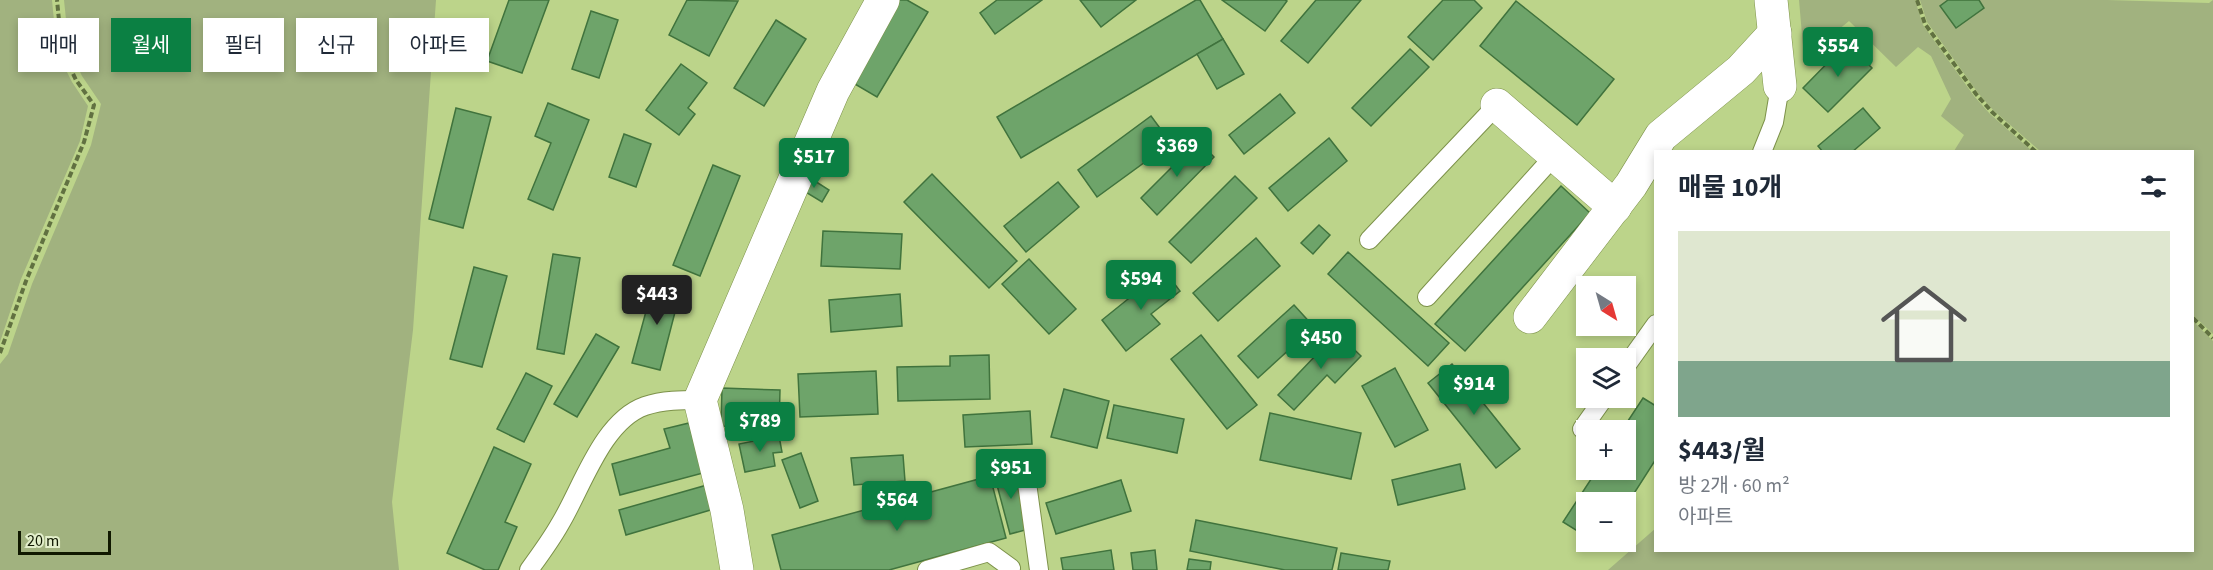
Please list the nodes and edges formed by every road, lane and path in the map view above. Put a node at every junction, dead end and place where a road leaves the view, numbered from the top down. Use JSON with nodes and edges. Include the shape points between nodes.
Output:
{"nodes":[{"id":1,"x":57,"y":0,"type":"edge"},
{"id":2,"x":883,"y":0,"type":"edge"},
{"id":3,"x":1771,"y":0,"type":"edge"},
{"id":4,"x":1917,"y":0,"type":"edge"},
{"id":5,"x":1775,"y":33,"type":"junction"},
{"id":6,"x":1780,"y":86,"type":"joint"},
{"id":7,"x":1497,"y":105,"type":"joint"},
{"id":8,"x":1763,"y":150,"type":"edge"},
{"id":9,"x":2034,"y":150,"type":"edge"},
{"id":10,"x":1555,"y":155,"type":"junction"},
{"id":11,"x":1615,"y":207,"type":"junction"},
{"id":12,"x":1370,"y":240,"type":"dead end"},
{"id":13,"x":1427,"y":297,"type":"dead end"},
{"id":14,"x":1530,"y":317,"type":"dead end"},
{"id":15,"x":2194,"y":319,"type":"edge"},
{"id":16,"x":1654,"y":327,"type":"edge"},
{"id":17,"x":2213,"y":338,"type":"edge"},
{"id":18,"x":1636,"y":352,"type":"edge"},
{"id":19,"x":0,"y":353,"type":"edge"},
{"id":20,"x":700,"y":400,"type":"junction"},
{"id":21,"x":1027,"y":483,"type":"dead end"},
{"id":22,"x":1038,"y":565,"type":"edge"},
{"id":23,"x":1009,"y":569,"type":"edge"},
{"id":24,"x":529,"y":570,"type":"edge"},
{"id":25,"x":737,"y":570,"type":"edge"},
{"id":26,"x":927,"y":570,"type":"edge"}],
"edges":[{"from":1,"to":19,"type":"path","via":[[62,51],[94,105],[84,142]]},
{"from":2,"to":20,"type":"street","via":[[833,91]]},
{"from":3,"to":5,"type":"street"},
{"from":4,"to":9,"type":"path","via":[[1925,24],[1976,94]]},
{"from":5,"to":6,"type":"street"},
{"from":5,"to":11,"type":"street","via":[[1741,70],[1661,136]]},
{"from":6,"to":8,"type":"lane","via":[[1774,122]]},
{"from":7,"to":10,"type":"street"},
{"from":7,"to":12,"type":"lane"},
{"from":10,"to":11,"type":"street"},
{"from":10,"to":13,"type":"lane"},
{"from":11,"to":14,"type":"street"},
{"from":15,"to":17,"type":"path"},
{"from":16,"to":18,"type":"lane"},
{"from":20,"to":24,"type":"lane","via":[[644,406],[616,426]]},
{"from":20,"to":25,"type":"street"},
{"from":21,"to":22,"type":"lane"},
{"from":22,"to":23,"type":"lane"},
{"from":23,"to":26,"type":"lane","via":[[989,552]]}]}
